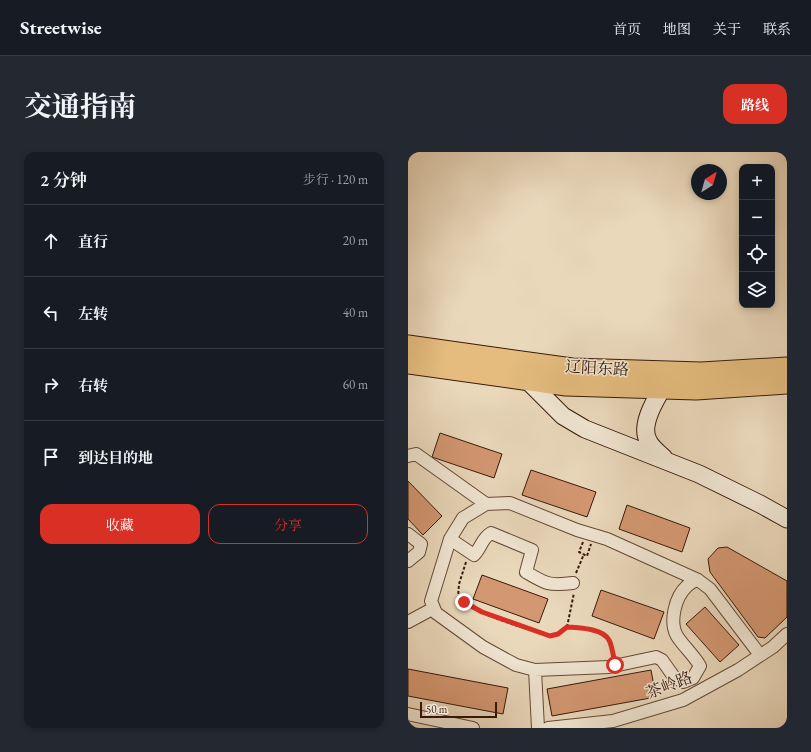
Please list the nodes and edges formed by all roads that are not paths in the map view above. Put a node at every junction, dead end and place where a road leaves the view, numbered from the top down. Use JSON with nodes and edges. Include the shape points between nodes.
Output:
{"nodes":[{"id":1,"x":408,"y":345,"type":"edge"},
{"id":2,"x":408,"y":364,"type":"edge"},
{"id":3,"x":787,"y":367,"type":"edge"},
{"id":4,"x":528,"y":381,"type":"junction"},
{"id":5,"x":787,"y":384,"type":"edge"},
{"id":6,"x":662,"y":389,"type":"junction"},
{"id":7,"x":408,"y":456,"type":"edge"},
{"id":8,"x":668,"y":462,"type":"junction"},
{"id":9,"x":486,"y":504,"type":"junction"},
{"id":10,"x":787,"y":519,"type":"edge"},
{"id":11,"x":408,"y":534,"type":"edge"},
{"id":12,"x":450,"y":540,"type":"junction"},
{"id":13,"x":408,"y":561,"type":"edge"},
{"id":14,"x":698,"y":580,"type":"junction"},
{"id":15,"x":572,"y":583,"type":"road end"},
{"id":16,"x":434,"y":608,"type":"junction"},
{"id":17,"x":408,"y":622,"type":"edge"},
{"id":18,"x":787,"y":634,"type":"edge"},
{"id":19,"x":760,"y":655,"type":"junction"},
{"id":20,"x":535,"y":670,"type":"junction"},
{"id":21,"x":408,"y":714,"type":"edge"},
{"id":22,"x":473,"y":728,"type":"edge"},
{"id":23,"x":538,"y":728,"type":"edge"},
{"id":24,"x":548,"y":728,"type":"edge"}],
"edges":[{"from":1,"to":3,"type":"main road","name":"辽阳东路","via":[[572,368],[701,372]]},
{"from":2,"to":4,"type":"main road","name":"辽阳东路"},
{"from":4,"to":6,"type":"main road","name":"辽阳东路","via":[[566,386]]},
{"from":4,"to":8,"type":"street","via":[[563,416],[585,429]]},
{"from":5,"to":6,"type":"main road","name":"辽阳东路","via":[[696,390]]},
{"from":6,"to":8,"type":"street","via":[[651,408],[645,428],[648,442]]},
{"from":7,"to":9,"type":"street","via":[[416,454]]},
{"from":8,"to":10,"type":"street","via":[[699,474]]},
{"from":9,"to":12,"type":"street","via":[[463,518]]},
{"from":9,"to":14,"type":"street","via":[[510,503],[577,530],[607,539]]},
{"from":11,"to":13,"type":"street","via":[[421,544],[420,552]]},
{"from":12,"to":15,"type":"street","via":[[474,555],[486,536],[491,533],[532,550],[526,572],[553,585]]},
{"from":12,"to":16,"type":"street","via":[[430,601]]},
{"from":14,"to":19,"type":"street","via":[[710,589]]},
{"from":14,"to":20,"type":"street","via":[[688,584],[682,591],[675,608],[673,625],[677,636],[700,666],[693,678],[683,682],[674,677],[662,660],[656,657],[609,667]]},
{"from":16,"to":17,"type":"street"},
{"from":16,"to":20,"type":"street","via":[[436,613],[483,647],[516,665]]},
{"from":18,"to":19,"type":"street","name":"茶岭路"},
{"from":19,"to":24,"type":"street","name":"茶岭路","via":[[683,700],[613,721]]},
{"from":20,"to":23,"type":"street"},
{"from":21,"to":22,"type":"street"}]}
